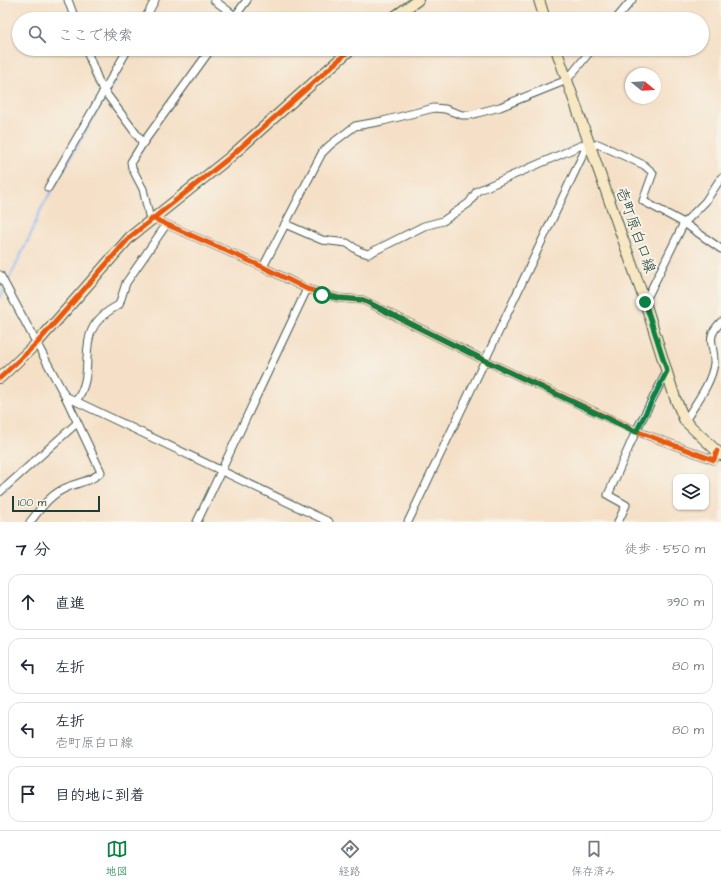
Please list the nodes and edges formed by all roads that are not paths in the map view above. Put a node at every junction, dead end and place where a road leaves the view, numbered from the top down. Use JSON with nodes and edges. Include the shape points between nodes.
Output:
{"nodes":[{"id":1,"x":68,"y":0,"type":"edge"},
{"id":2,"x":155,"y":0,"type":"edge"},
{"id":3,"x":214,"y":0,"type":"edge"},
{"id":4,"x":247,"y":0,"type":"edge"},
{"id":5,"x":418,"y":0,"type":"edge"},
{"id":6,"x":539,"y":0,"type":"edge"},
{"id":7,"x":632,"y":0,"type":"edge"},
{"id":8,"x":72,"y":12,"type":"edge"},
{"id":9,"x":149,"y":12,"type":"edge"},
{"id":10,"x":227,"y":12,"type":"edge"},
{"id":11,"x":238,"y":12,"type":"edge"},
{"id":12,"x":401,"y":12,"type":"edge"},
{"id":13,"x":543,"y":12,"type":"edge"},
{"id":14,"x":622,"y":12,"type":"edge"},
{"id":15,"x":89,"y":56,"type":"edge"},
{"id":16,"x":124,"y":56,"type":"edge"},
{"id":17,"x":206,"y":56,"type":"edge"},
{"id":18,"x":343,"y":56,"type":"edge"},
{"id":19,"x":558,"y":56,"type":"edge"},
{"id":20,"x":586,"y":56,"type":"edge"},
{"id":21,"x":567,"y":80,"type":"junction"},
{"id":22,"x":105,"y":92,"type":"junction"},
{"id":23,"x":143,"y":142,"type":"junction"},
{"id":24,"x":589,"y":145,"type":"junction"},
{"id":25,"x":721,"y":178,"type":"edge"},
{"id":26,"x":48,"y":188,"type":"dead end"},
{"id":27,"x":151,"y":219,"type":"junction"},
{"id":28,"x":684,"y":223,"type":"junction"},
{"id":29,"x":285,"y":224,"type":"junction"},
{"id":30,"x":166,"y":225,"type":"junction"},
{"id":31,"x":721,"y":249,"type":"edge"},
{"id":32,"x":263,"y":267,"type":"junction"},
{"id":33,"x":0,"y":275,"type":"edge"},
{"id":34,"x":307,"y":290,"type":"junction"},
{"id":35,"x":645,"y":302,"type":"junction"},
{"id":36,"x":721,"y":322,"type":"edge"},
{"id":37,"x":37,"y":343,"type":"junction"},
{"id":38,"x":484,"y":360,"type":"junction"},
{"id":39,"x":667,"y":371,"type":"junction"},
{"id":40,"x":0,"y":378,"type":"edge"},
{"id":41,"x":65,"y":396,"type":"junction"},
{"id":42,"x":76,"y":401,"type":"junction"},
{"id":43,"x":685,"y":421,"type":"junction"},
{"id":44,"x":77,"y":423,"type":"junction"},
{"id":45,"x":636,"y":432,"type":"junction"},
{"id":46,"x":719,"y":453,"type":"edge"},
{"id":47,"x":221,"y":471,"type":"junction"},
{"id":48,"x":0,"y":492,"type":"edge"},
{"id":49,"x":30,"y":522,"type":"edge"},
{"id":50,"x":196,"y":522,"type":"edge"},
{"id":51,"x":329,"y":522,"type":"edge"},
{"id":52,"x":408,"y":522,"type":"edge"},
{"id":53,"x":618,"y":522,"type":"edge"}],
"edges":[{"from":1,"to":8,"type":"street"},
{"from":2,"to":9,"type":"street"},
{"from":3,"to":10,"type":"street"},
{"from":4,"to":11,"type":"street"},
{"from":5,"to":12,"type":"street"},
{"from":6,"to":13,"type":"street"},
{"from":7,"to":14,"type":"street"},
{"from":15,"to":22,"type":"street"},
{"from":16,"to":22,"type":"street"},
{"from":17,"to":23,"type":"street"},
{"from":18,"to":27,"type":"street","via":[[230,158]]},
{"from":19,"to":21,"type":"street","name":"壱町原白口線"},
{"from":20,"to":21,"type":"street"},
{"from":21,"to":24,"type":"street","name":"壱町原白口線"},
{"from":21,"to":29,"type":"street","via":[[480,114],[462,115],[434,108],[383,122],[355,126],[322,154]]},
{"from":22,"to":23,"type":"street"},
{"from":22,"to":26,"type":"street"},
{"from":23,"to":27,"type":"street","via":[[131,162],[143,189]]},
{"from":24,"to":28,"type":"street","via":[[598,144],[644,165],[653,173],[643,200]]},
{"from":24,"to":29,"type":"street","via":[[477,191],[469,203],[443,221],[424,226],[368,254],[346,243],[322,240]]},
{"from":24,"to":35,"type":"street","name":"壱町原白口線"},
{"from":24,"to":38,"type":"street"},
{"from":25,"to":28,"type":"street","via":[[705,202]]},
{"from":27,"to":30,"type":"street"},
{"from":27,"to":37,"type":"street","via":[[115,251]]},
{"from":28,"to":31,"type":"street"},
{"from":28,"to":35,"type":"street"},
{"from":29,"to":32,"type":"street"},
{"from":30,"to":32,"type":"street"},
{"from":30,"to":42,"type":"street","via":[[126,283],[119,305],[105,312],[94,326],[87,340],[87,368],[81,393]]},
{"from":32,"to":34,"type":"street"},
{"from":33,"to":37,"type":"street"},
{"from":34,"to":38,"type":"street","via":[[338,298],[363,300]]},
{"from":34,"to":47,"type":"street"},
{"from":35,"to":39,"type":"street","name":"壱町原白口線"},
{"from":36,"to":43,"type":"street","via":[[710,340],[714,363],[710,377]]},
{"from":37,"to":40,"type":"street"},
{"from":37,"to":41,"type":"street"},
{"from":38,"to":45,"type":"street"},
{"from":38,"to":52,"type":"street"},
{"from":39,"to":43,"type":"street","name":"壱町原白口線"},
{"from":39,"to":45,"type":"street"},
{"from":41,"to":42,"type":"street"},
{"from":41,"to":44,"type":"street"},
{"from":42,"to":47,"type":"street"},
{"from":43,"to":46,"type":"street","name":"壱町原白口線"},
{"from":44,"to":48,"type":"street"},
{"from":44,"to":49,"type":"street","via":[[101,472],[97,476],[67,487],[48,499]]},
{"from":45,"to":46,"type":"street","via":[[714,460]]},
{"from":45,"to":53,"type":"street","via":[[608,495],[626,505]]},
{"from":47,"to":50,"type":"street"},
{"from":47,"to":51,"type":"street"}]}
